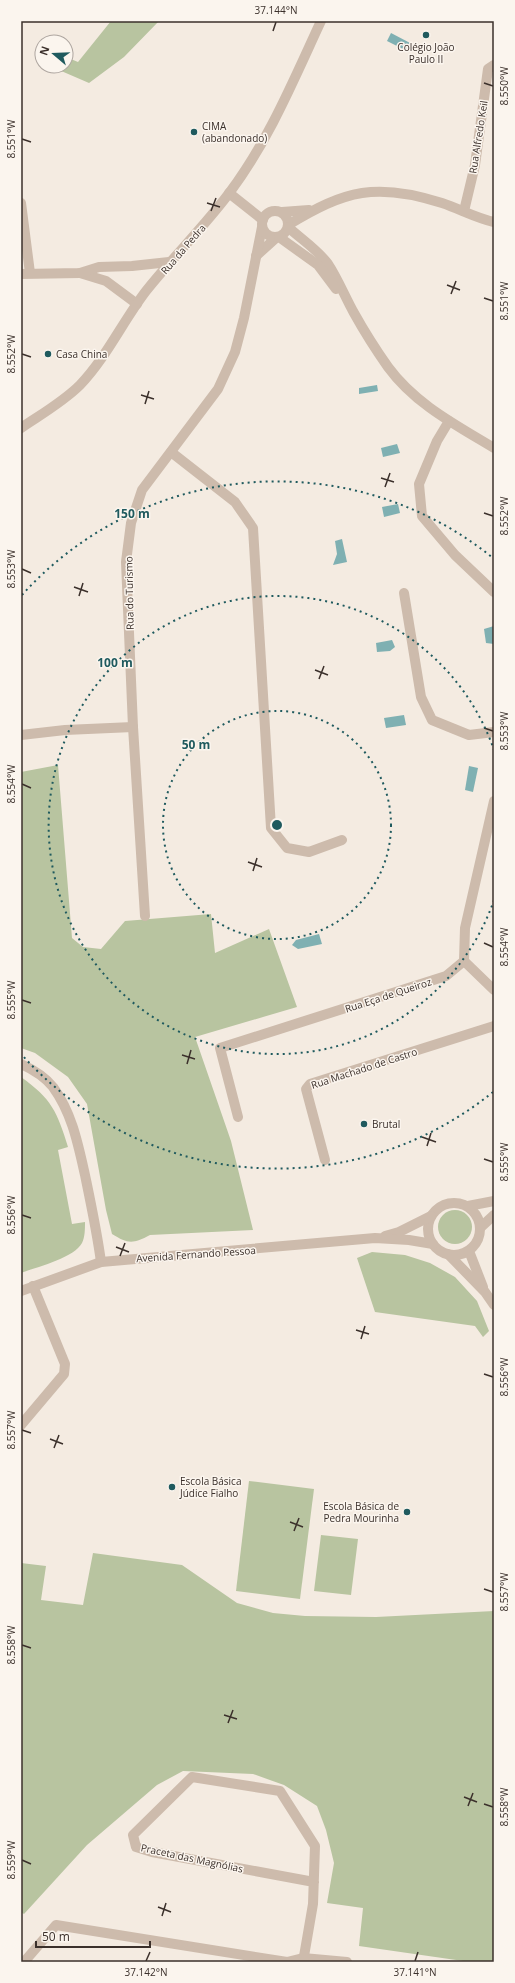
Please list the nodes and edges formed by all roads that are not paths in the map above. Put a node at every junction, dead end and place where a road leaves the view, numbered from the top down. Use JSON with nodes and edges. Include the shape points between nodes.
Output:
{"nodes":[{"id":1,"x":321,"y":21,"type":"edge"},
{"id":2,"x":494,"y":65,"type":"edge"},
{"id":3,"x":229,"y":193,"type":"junction"},
{"id":4,"x":21,"y":203,"type":"edge"},
{"id":5,"x":313,"y":210,"type":"junction"},
{"id":6,"x":464,"y":211,"type":"junction"},
{"id":7,"x":282,"y":212,"type":"junction"},
{"id":8,"x":494,"y":222,"type":"edge"},
{"id":9,"x":262,"y":223,"type":"junction"},
{"id":10,"x":288,"y":226,"type":"junction"},
{"id":11,"x":278,"y":237,"type":"junction"},
{"id":12,"x":256,"y":256,"type":"junction"},
{"id":13,"x":169,"y":262,"type":"junction"},
{"id":14,"x":26,"y":273,"type":"edge"},
{"id":15,"x":80,"y":273,"type":"junction"},
{"id":16,"x":137,"y":304,"type":"junction"},
{"id":17,"x":355,"y":315,"type":"junction"},
{"id":18,"x":449,"y":421,"type":"junction"},
{"id":19,"x":21,"y":428,"type":"edge"},
{"id":20,"x":494,"y":448,"type":"edge"},
{"id":21,"x":171,"y":452,"type":"junction"},
{"id":22,"x":494,"y":592,"type":"edge"},
{"id":23,"x":404,"y":593,"type":"dead end"},
{"id":24,"x":133,"y":727,"type":"junction"},
{"id":25,"x":494,"y":732,"type":"edge"},
{"id":26,"x":21,"y":735,"type":"edge"},
{"id":27,"x":494,"y":801,"type":"edge"},
{"id":28,"x":342,"y":840,"type":"dead end"},
{"id":29,"x":145,"y":916,"type":"dead end"},
{"id":30,"x":464,"y":961,"type":"junction"},
{"id":31,"x":494,"y":990,"type":"edge"},
{"id":32,"x":494,"y":1026,"type":"edge"},
{"id":33,"x":21,"y":1064,"type":"edge"},
{"id":34,"x":238,"y":1117,"type":"dead end"},
{"id":35,"x":325,"y":1160,"type":"dead end"},
{"id":36,"x":494,"y":1200,"type":"edge"},
{"id":37,"x":468,"y":1206,"type":"junction"},
{"id":38,"x":494,"y":1215,"type":"edge"},
{"id":39,"x":431,"y":1216,"type":"junction"},
{"id":40,"x":481,"y":1227,"type":"junction"},
{"id":41,"x":375,"y":1238,"type":"junction"},
{"id":42,"x":433,"y":1244,"type":"junction"},
{"id":43,"x":469,"y":1251,"type":"junction"},
{"id":44,"x":448,"y":1254,"type":"junction"},
{"id":45,"x":101,"y":1262,"type":"junction"},
{"id":46,"x":34,"y":1286,"type":"junction"},
{"id":47,"x":21,"y":1291,"type":"edge"},
{"id":48,"x":485,"y":1292,"type":"junction"},
{"id":49,"x":494,"y":1305,"type":"edge"},
{"id":50,"x":21,"y":1425,"type":"edge"},
{"id":51,"x":314,"y":1882,"type":"junction"},
{"id":52,"x":303,"y":1960,"type":"edge"},
{"id":53,"x":24,"y":1962,"type":"edge"},
{"id":54,"x":347,"y":1962,"type":"edge"}],
"edges":[{"from":1,"to":3,"type":"street","name":"Rua da Pedra","via":[[277,114]]},
{"from":2,"to":6,"type":"street","name":"Rua Alfredo Keil","via":[[488,69],[475,165]]},
{"from":3,"to":9,"type":"street"},
{"from":3,"to":13,"type":"street","name":"Rua da Pedra"},
{"from":4,"to":14,"type":"street"},
{"from":5,"to":6,"type":"street","via":[[351,194],[383,191],[409,194]]},
{"from":5,"to":7,"type":"street"},
{"from":5,"to":10,"type":"street"},
{"from":6,"to":8,"type":"street"},
{"from":7,"to":9,"type":"street","via":[[270,211]]},
{"from":7,"to":10,"type":"street","via":[[287,218]]},
{"from":9,"to":11,"type":"street","via":[[266,233]]},
{"from":9,"to":12,"type":"street","name":"Rua do Turismo"},
{"from":10,"to":11,"type":"street"},
{"from":10,"to":17,"type":"street","via":[[328,264]]},
{"from":11,"to":12,"type":"street"},
{"from":11,"to":17,"type":"street","via":[[318,265]]},
{"from":12,"to":21,"type":"street","name":"Rua do Turismo","via":[[235,352],[218,389]]},
{"from":13,"to":15,"type":"street","via":[[99,267]]},
{"from":13,"to":16,"type":"street","name":"Rua da Pedra"},
{"from":14,"to":15,"type":"street"},
{"from":15,"to":16,"type":"street","via":[[106,281]]},
{"from":16,"to":19,"type":"street","name":"Rua da Pedra","via":[[80,386]]},
{"from":17,"to":18,"type":"street","via":[[404,386]]},
{"from":18,"to":20,"type":"street"},
{"from":18,"to":22,"type":"street","via":[[419,484],[422,516],[455,555]]},
{"from":21,"to":24,"type":"street","name":"Rua do Turismo","via":[[142,490],[131,524],[126,562]]},
{"from":21,"to":28,"type":"street","via":[[235,502],[253,528],[270,828],[288,848],[309,852]]},
{"from":23,"to":25,"type":"street","via":[[421,697],[432,720],[469,735]]},
{"from":24,"to":26,"type":"street"},
{"from":24,"to":29,"type":"street","name":"Rua do Turismo"},
{"from":27,"to":30,"type":"street","via":[[465,928]]},
{"from":30,"to":31,"type":"street"},
{"from":30,"to":34,"type":"street","name":"Rua Eça de Queiroz","via":[[446,976],[220,1048]]},
{"from":32,"to":35,"type":"street","name":"Rua Machado de Castro","via":[[307,1086]]},
{"from":33,"to":45,"type":"street","via":[[52,1085],[74,1126],[97,1229]]},
{"from":36,"to":37,"type":"street"},
{"from":37,"to":39,"type":"street","via":[[460,1203],[443,1204]]},
{"from":37,"to":40,"type":"street","via":[[479,1219]]},
{"from":38,"to":40,"type":"street"},
{"from":39,"to":41,"type":"street","via":[[399,1232]]},
{"from":39,"to":42,"type":"street","via":[[428,1231]]},
{"from":40,"to":43,"type":"street","via":[[476,1245]]},
{"from":41,"to":42,"type":"street"},
{"from":41,"to":45,"type":"street","name":"Avenida Fernando Pessoa"},
{"from":42,"to":44,"type":"street"},
{"from":43,"to":44,"type":"street","via":[[456,1255]]},
{"from":43,"to":48,"type":"street"},
{"from":44,"to":48,"type":"street"},
{"from":45,"to":46,"type":"street","name":"Avenida Fernando Pessoa"},
{"from":46,"to":47,"type":"street","name":"Avenida Fernando Pessoa"},
{"from":46,"to":50,"type":"street","via":[[65,1364],[64,1374]]},
{"from":48,"to":49,"type":"street"},
{"from":51,"to":51,"type":"street","name":"Praceta das Magnólias","via":[[315,1846],[280,1791],[192,1777],[133,1834],[136,1847],[152,1852]]},
{"from":51,"to":52,"type":"street","via":[[314,1904]]},
{"from":52,"to":53,"type":"street","via":[[287,1962],[56,1925]]},
{"from":52,"to":54,"type":"street"}]}
